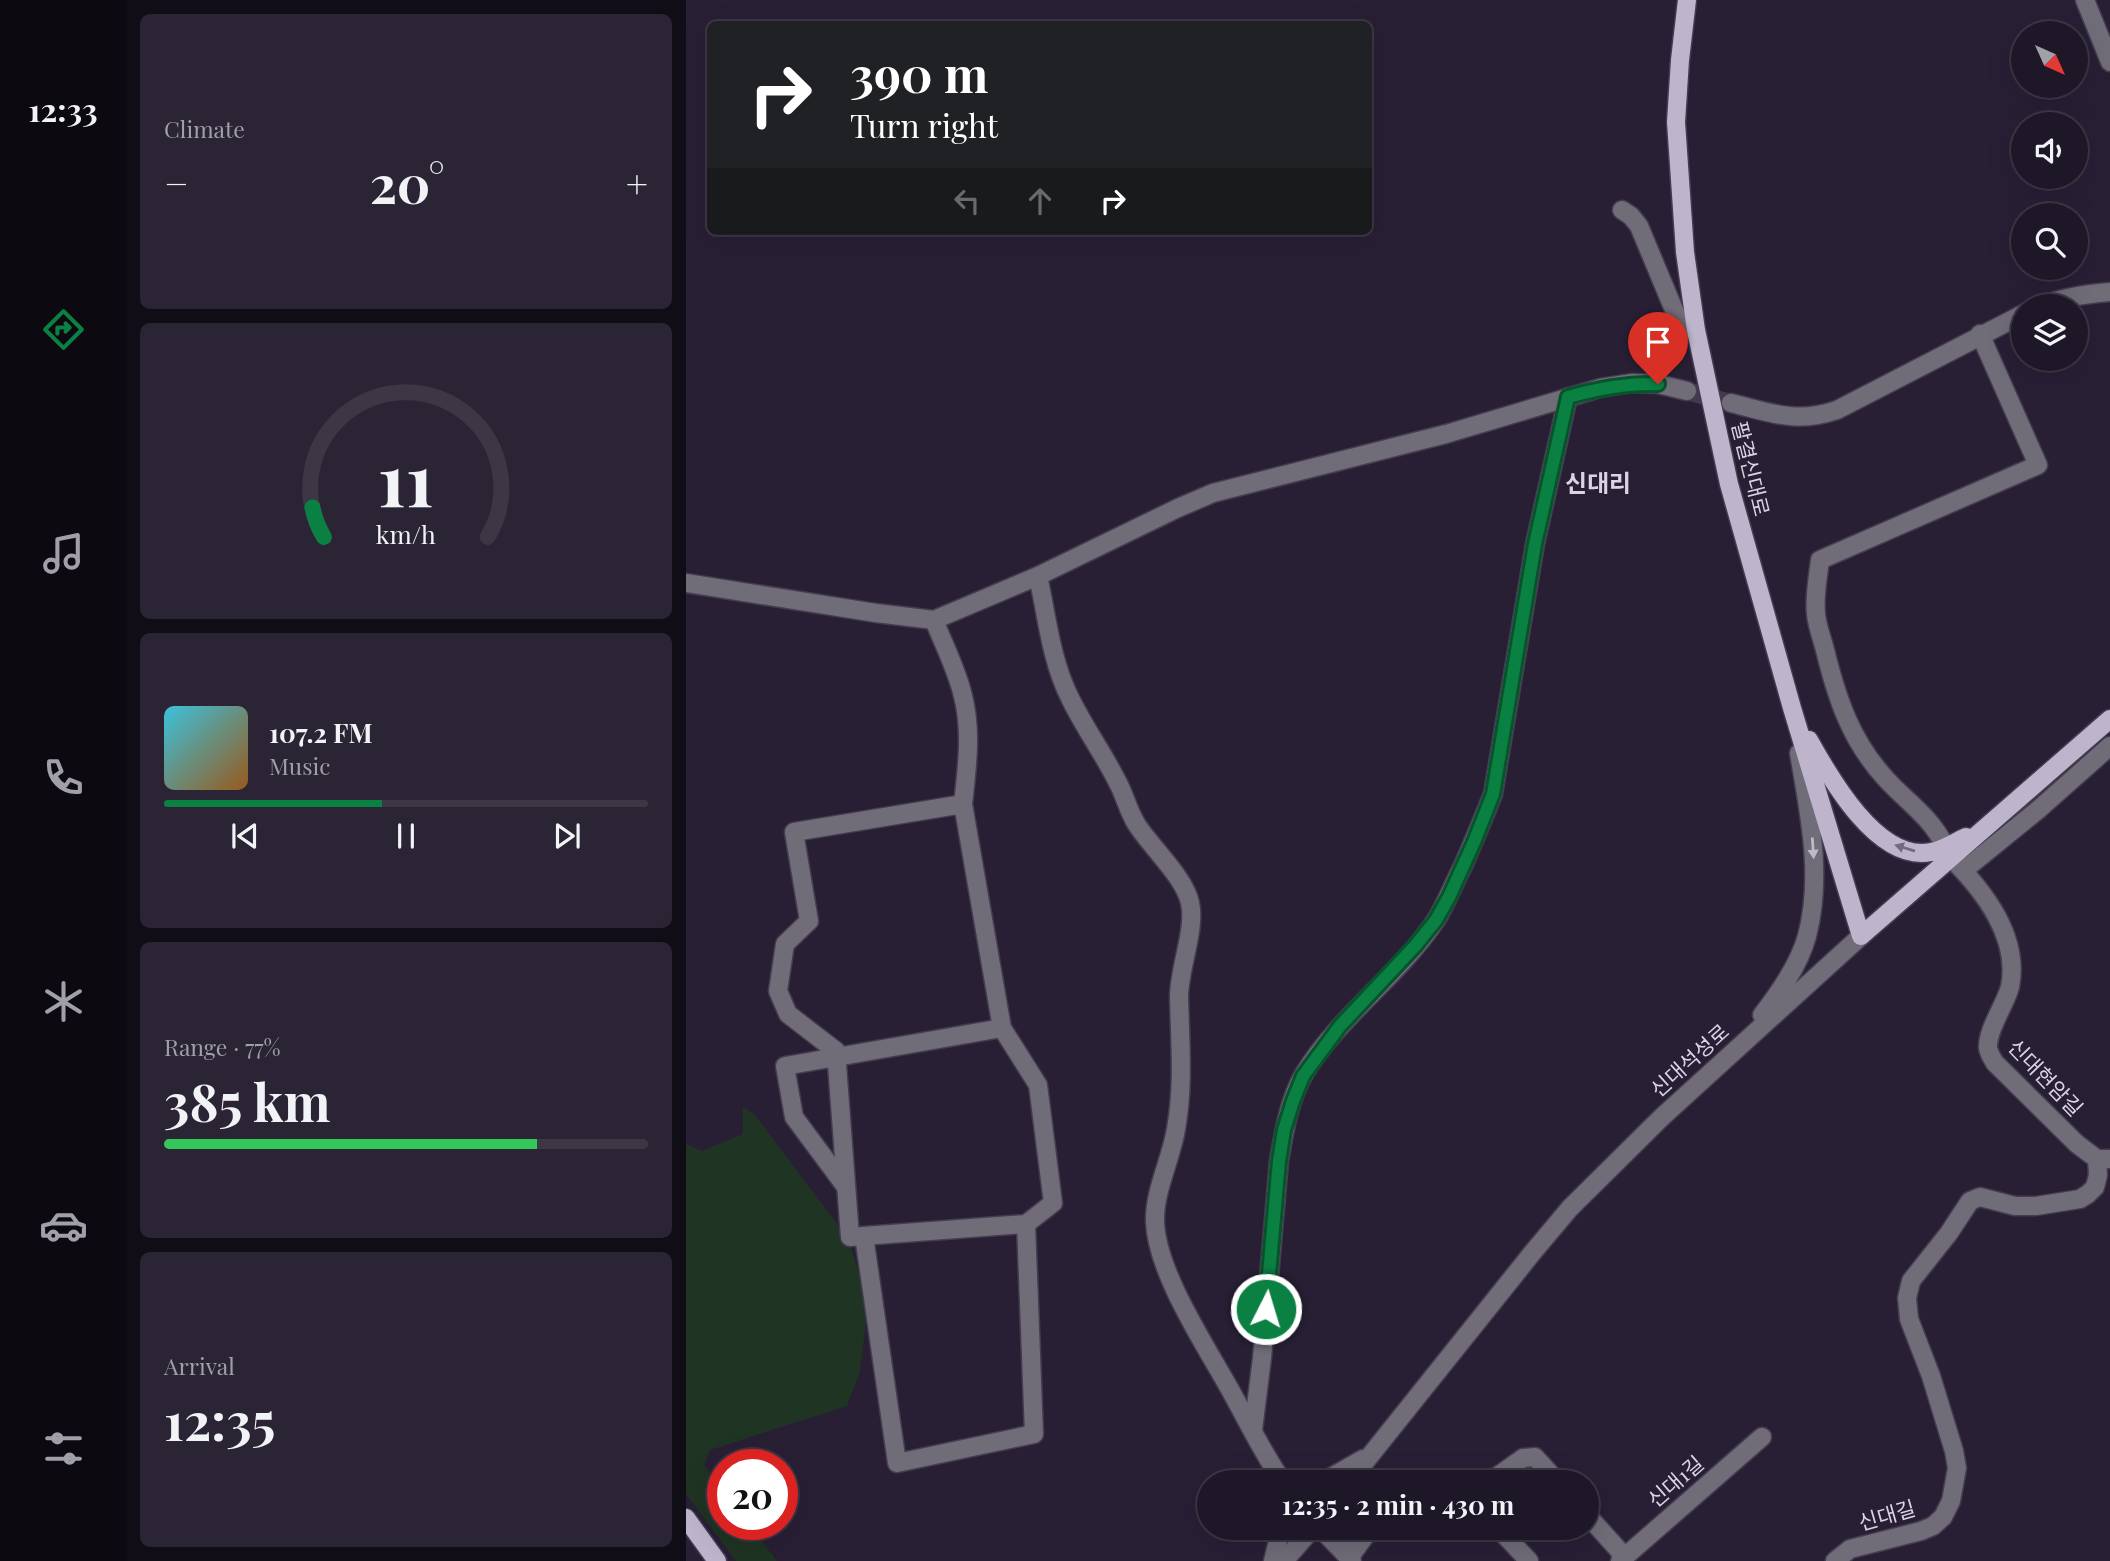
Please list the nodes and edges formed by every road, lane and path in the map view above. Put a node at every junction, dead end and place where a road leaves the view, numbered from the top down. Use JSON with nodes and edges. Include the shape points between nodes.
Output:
{"nodes":[{"id":1,"x":1687,"y":0,"type":"edge"},
{"id":2,"x":2085,"y":0,"type":"edge"},
{"id":3,"x":2110,"y":62,"type":"edge"},
{"id":4,"x":1622,"y":210,"type":"dead end"},
{"id":5,"x":2110,"y":292,"type":"edge"},
{"id":6,"x":2088,"y":294,"type":"edge"},
{"id":7,"x":2011,"y":320,"type":"edge"},
{"id":8,"x":1696,"y":330,"type":"junction"},
{"id":9,"x":1980,"y":334,"type":"junction"},
{"id":10,"x":1687,"y":391,"type":"tunnel mouth"},
{"id":11,"x":1568,"y":397,"type":"junction"},
{"id":12,"x":1731,"y":403,"type":"tunnel mouth"},
{"id":13,"x":1038,"y":576,"type":"junction"},
{"id":14,"x":686,"y":583,"type":"edge"},
{"id":15,"x":934,"y":620,"type":"junction"},
{"id":16,"x":1792,"y":708,"type":"junction"},
{"id":17,"x":2110,"y":719,"type":"edge"},
{"id":18,"x":2110,"y":746,"type":"edge"},
{"id":19,"x":963,"y":804,"type":"junction"},
{"id":20,"x":1953,"y":858,"type":"junction"},
{"id":21,"x":1861,"y":936,"type":"junction"},
{"id":22,"x":1002,"y":1028,"type":"junction"},
{"id":23,"x":1731,"y":1054,"type":"junction"},
{"id":24,"x":837,"y":1056,"type":"junction"},
{"id":25,"x":2103,"y":1159,"type":"edge"},
{"id":26,"x":846,"y":1187,"type":"junction"},
{"id":27,"x":1026,"y":1224,"type":"junction"},
{"id":28,"x":864,"y":1236,"type":"junction"},
{"id":29,"x":1253,"y":1430,"type":"junction"},
{"id":30,"x":1762,"y":1437,"type":"dead end"},
{"id":31,"x":1371,"y":1454,"type":"junction"},
{"id":32,"x":1278,"y":1470,"type":"edge"},
{"id":33,"x":1343,"y":1470,"type":"edge"},
{"id":34,"x":1359,"y":1470,"type":"edge"},
{"id":35,"x":1506,"y":1470,"type":"edge"},
{"id":36,"x":1547,"y":1470,"type":"edge"},
{"id":37,"x":686,"y":1518,"type":"edge"},
{"id":38,"x":1599,"y":1531,"type":"edge"},
{"id":39,"x":1278,"y":1540,"type":"edge"},
{"id":40,"x":1303,"y":1540,"type":"edge"},
{"id":41,"x":1330,"y":1540,"type":"edge"},
{"id":42,"x":1345,"y":1540,"type":"edge"},
{"id":43,"x":1362,"y":1540,"type":"edge"},
{"id":44,"x":1509,"y":1540,"type":"edge"},
{"id":45,"x":1622,"y":1559,"type":"edge"},
{"id":46,"x":1346,"y":1560,"type":"edge"},
{"id":47,"x":717,"y":1561,"type":"edge"},
{"id":48,"x":1273,"y":1561,"type":"edge"},
{"id":49,"x":1284,"y":1561,"type":"edge"},
{"id":50,"x":1529,"y":1561,"type":"edge"},
{"id":51,"x":1835,"y":1561,"type":"edge"}],
"edges":[{"from":1,"to":8,"type":"main road","name":"팔결신대로","via":[[1676,122]]},
{"from":2,"to":3,"type":"street"},
{"from":4,"to":8,"type":"street","via":[[1639,226],[1682,329]]},
{"from":5,"to":6,"type":"street"},
{"from":7,"to":9,"type":"street"},
{"from":8,"to":16,"type":"main road","name":"팔결신대로","via":[[1729,484]]},
{"from":9,"to":12,"type":"street","via":[[1821,415],[1797,418]]},
{"from":9,"to":20,"type":"street","via":[[2038,465],[1820,560],[1816,614],[1845,719],[1865,753],[1937,830]]},
{"from":10,"to":11,"type":"street","via":[[1632,383]]},
{"from":11,"to":13,"type":"street","via":[[1446,434],[1213,493]]},
{"from":11,"to":29,"type":"street","via":[[1535,544],[1493,794],[1436,920],[1320,1050],[1303,1076],[1284,1130]]},
{"from":13,"to":15,"type":"street"},
{"from":13,"to":29,"type":"street","via":[[1059,672],[1070,698],[1135,822],[1189,898],[1191,923],[1179,988],[1180,1102],[1155,1221],[1179,1296]]},
{"from":14,"to":15,"type":"street"},
{"from":15,"to":19,"type":"street","via":[[965,705],[968,754]]},
{"from":20,"to":16,"type":"main road","one_way":true,"via":[[1910,852],[1888,843],[1845,796]]},
{"from":16,"to":21,"type":"main road","name":"팔결신대로"},
{"from":16,"to":23,"type":"street","one_way":true,"via":[[1812,828],[1813,906],[1807,938],[1793,969]]},
{"from":17,"to":20,"type":"main road","name":"신대석성로"},
{"from":18,"to":20,"type":"street","via":[[2039,809]]},
{"from":19,"to":22,"type":"street"},
{"from":19,"to":24,"type":"street","via":[[794,832],[809,921],[785,944],[778,991],[788,1014]]},
{"from":20,"to":21,"type":"main road","name":"신대석성로"},
{"from":20,"to":25,"type":"street","name":"신대현암길","via":[[1992,907],[2007,940],[2012,967],[1988,1051],[2077,1144]]},
{"from":21,"to":23,"type":"street","name":"신대석성로"},
{"from":22,"to":24,"type":"street"},
{"from":22,"to":27,"type":"street","via":[[1038,1084],[1053,1203]]},
{"from":23,"to":31,"type":"street","name":"신대석성로","via":[[1570,1208]]},
{"from":24,"to":26,"type":"street"},
{"from":24,"to":26,"type":"street","via":[[785,1066],[794,1116]]},
{"from":25,"to":51,"type":"street","name":"신대길","via":[[2095,1187],[2080,1199],[2036,1206],[1980,1197],[1969,1200],[1911,1281],[1909,1319],[1954,1451],[1957,1468],[1951,1502],[1933,1526],[1850,1549]]},
{"from":26,"to":28,"type":"street","via":[[850,1237]]},
{"from":27,"to":28,"type":"street"},
{"from":27,"to":28,"type":"street","via":[[1034,1434],[897,1463]]},
{"from":29,"to":32,"type":"street"},
{"from":30,"to":45,"type":"street","name":"신대1길"},
{"from":31,"to":33,"type":"street"},
{"from":31,"to":34,"type":"street","name":"신대석성로"},
{"from":35,"to":36,"type":"street","via":[[1523,1458],[1535,1457]]},
{"from":37,"to":47,"type":"main road"},
{"from":38,"to":45,"type":"street"},
{"from":39,"to":48,"type":"street"},
{"from":40,"to":49,"type":"street"},
{"from":41,"to":46,"type":"street"},
{"from":42,"to":46,"type":"street"},
{"from":43,"to":46,"type":"street"},
{"from":44,"to":50,"type":"street"}]}
